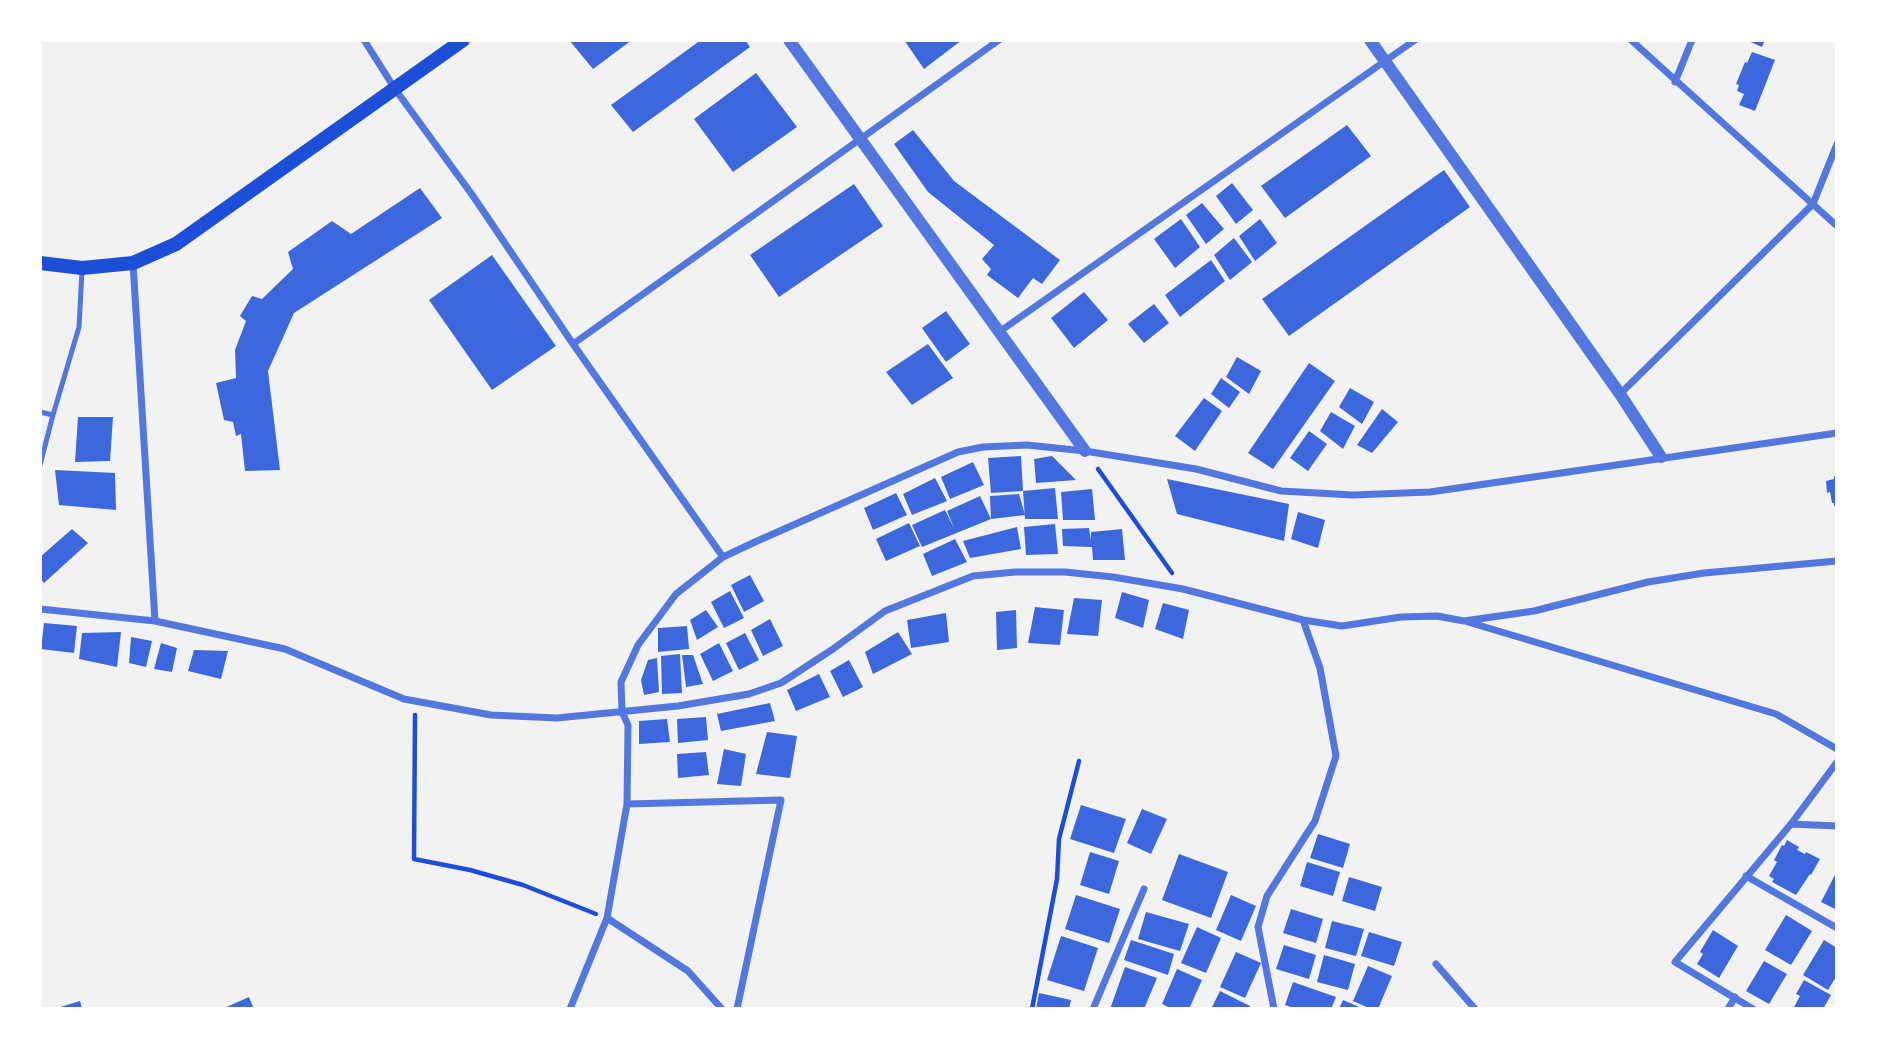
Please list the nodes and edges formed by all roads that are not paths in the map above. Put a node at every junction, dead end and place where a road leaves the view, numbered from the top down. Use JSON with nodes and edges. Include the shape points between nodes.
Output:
{"nodes":[{"id":1,"x":364,"y":40,"type":"edge"},
{"id":2,"x":463,"y":40,"type":"edge"},
{"id":3,"x":789,"y":40,"type":"edge"},
{"id":4,"x":999,"y":40,"type":"edge"},
{"id":5,"x":1370,"y":40,"type":"edge"},
{"id":6,"x":1415,"y":40,"type":"edge"},
{"id":7,"x":1631,"y":40,"type":"edge"},
{"id":8,"x":1692,"y":40,"type":"edge"},
{"id":9,"x":1385,"y":62,"type":"junction"},
{"id":10,"x":1675,"y":82,"type":"junction"},
{"id":11,"x":395,"y":89,"type":"junction"},
{"id":12,"x":860,"y":138,"type":"junction"},
{"id":13,"x":1837,"y":144,"type":"edge"},
{"id":14,"x":1813,"y":204,"type":"junction"},
{"id":15,"x":1837,"y":226,"type":"edge"},
{"id":16,"x":132,"y":262,"type":"junction"},
{"id":17,"x":40,"y":263,"type":"edge"},
{"id":18,"x":82,"y":268,"type":"junction"},
{"id":19,"x":999,"y":332,"type":"junction"},
{"id":20,"x":573,"y":344,"type":"junction"},
{"id":21,"x":1620,"y":394,"type":"junction"},
{"id":22,"x":40,"y":412,"type":"edge"},
{"id":23,"x":53,"y":415,"type":"junction"},
{"id":24,"x":1837,"y":433,"type":"edge"},
{"id":25,"x":1085,"y":451,"type":"junction"},
{"id":26,"x":1661,"y":457,"type":"junction"},
{"id":27,"x":40,"y":465,"type":"edge"},
{"id":28,"x":723,"y":557,"type":"junction"},
{"id":29,"x":1837,"y":561,"type":"edge"},
{"id":30,"x":40,"y":609,"type":"edge"},
{"id":31,"x":1303,"y":620,"type":"junction"},
{"id":32,"x":155,"y":621,"type":"junction"},
{"id":33,"x":1464,"y":621,"type":"junction"},
{"id":34,"x":622,"y":712,"type":"junction"},
{"id":35,"x":1837,"y":749,"type":"edge"},
{"id":36,"x":1837,"y":762,"type":"edge"},
{"id":37,"x":627,"y":804,"type":"junction"},
{"id":38,"x":1791,"y":824,"type":"junction"},
{"id":39,"x":1837,"y":827,"type":"edge"},
{"id":40,"x":1746,"y":876,"type":"junction"},
{"id":41,"x":1144,"y":890,"type":"dead end"},
{"id":42,"x":607,"y":918,"type":"junction"},
{"id":43,"x":1837,"y":928,"type":"edge"},
{"id":44,"x":1436,"y":964,"type":"dead end"},
{"id":45,"x":1735,"y":997,"type":"junction"},
{"id":46,"x":573,"y":1007,"type":"edge"},
{"id":47,"x":722,"y":1009,"type":"edge"},
{"id":48,"x":737,"y":1009,"type":"edge"},
{"id":49,"x":1093,"y":1009,"type":"edge"},
{"id":50,"x":1274,"y":1009,"type":"edge"},
{"id":51,"x":1475,"y":1009,"type":"edge"},
{"id":52,"x":1728,"y":1009,"type":"edge"},
{"id":53,"x":1753,"y":1009,"type":"edge"}],
"edges":[{"from":1,"to":11,"type":"street"},
{"from":2,"to":11,"type":"main road"},
{"from":3,"to":12,"type":"street"},
{"from":4,"to":12,"type":"street"},
{"from":5,"to":9,"type":"street"},
{"from":6,"to":9,"type":"street"},
{"from":7,"to":10,"type":"street"},
{"from":8,"to":10,"type":"street"},
{"from":9,"to":19,"type":"street"},
{"from":9,"to":21,"type":"street"},
{"from":10,"to":14,"type":"street"},
{"from":11,"to":16,"type":"main road","via":[[197,231]]},
{"from":11,"to":20,"type":"street"},
{"from":12,"to":19,"type":"street"},
{"from":12,"to":20,"type":"street"},
{"from":13,"to":14,"type":"street"},
{"from":14,"to":15,"type":"street"},
{"from":14,"to":21,"type":"street"},
{"from":16,"to":18,"type":"main road"},
{"from":16,"to":32,"type":"street"},
{"from":17,"to":18,"type":"main road"},
{"from":18,"to":23,"type":"lane","via":[[79,327]]},
{"from":19,"to":25,"type":"street"},
{"from":20,"to":28,"type":"street"},
{"from":21,"to":26,"type":"street"},
{"from":22,"to":23,"type":"lane"},
{"from":23,"to":27,"type":"lane"},
{"from":24,"to":26,"type":"street"},
{"from":25,"to":26,"type":"street","via":[[1196,470],[1281,491],[1353,495],[1430,492]]},
{"from":25,"to":28,"type":"street","via":[[1027,445],[958,452]]},
{"from":28,"to":34,"type":"street","via":[[676,594],[638,645],[621,682]]},
{"from":29,"to":33,"type":"street","via":[[1659,580],[1534,611]]},
{"from":30,"to":32,"type":"street"},
{"from":31,"to":33,"type":"street","via":[[1342,626],[1401,617]]},
{"from":31,"to":34,"type":"street","via":[[1183,589],[1113,577],[1065,572],[973,576],[885,611],[781,683],[749,694]]},
{"from":31,"to":50,"type":"street","via":[[1320,668],[1336,756],[1315,821],[1267,896],[1258,927]]},
{"from":32,"to":34,"type":"street","via":[[285,649],[404,699],[491,715],[557,718]]},
{"from":33,"to":35,"type":"street","via":[[1776,713]]},
{"from":34,"to":37,"type":"street","via":[[628,725]]},
{"from":36,"to":38,"type":"street"},
{"from":37,"to":42,"type":"street"},
{"from":37,"to":48,"type":"street","via":[[781,800]]},
{"from":38,"to":39,"type":"street"},
{"from":38,"to":40,"type":"street"},
{"from":40,"to":43,"type":"street"},
{"from":40,"to":45,"type":"street","via":[[1675,962]]},
{"from":41,"to":49,"type":"street"},
{"from":42,"to":46,"type":"street"},
{"from":42,"to":47,"type":"street","via":[[688,971]]},
{"from":44,"to":51,"type":"street"},
{"from":45,"to":52,"type":"street"},
{"from":45,"to":53,"type":"street"}]}
